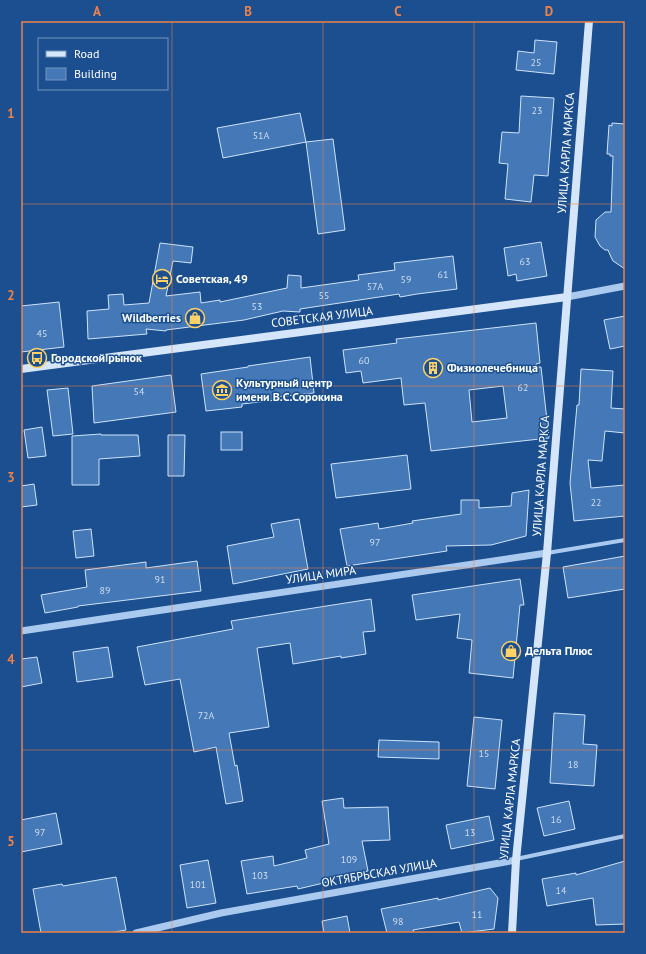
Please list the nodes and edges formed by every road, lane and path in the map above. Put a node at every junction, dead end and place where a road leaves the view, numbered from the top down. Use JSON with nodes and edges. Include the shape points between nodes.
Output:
{"nodes":[{"id":1,"x":589,"y":21,"type":"edge"},
{"id":2,"x":625,"y":286,"type":"edge"},
{"id":3,"x":567,"y":297,"type":"junction"},
{"id":4,"x":21,"y":369,"type":"edge"},
{"id":5,"x":625,"y":540,"type":"edge"},
{"id":6,"x":547,"y":553,"type":"junction"},
{"id":7,"x":21,"y":631,"type":"edge"},
{"id":8,"x":625,"y":836,"type":"edge"},
{"id":9,"x":516,"y":860,"type":"junction"},
{"id":10,"x":136,"y":933,"type":"edge"},
{"id":11,"x":512,"y":933,"type":"edge"}],
"edges":[{"from":1,"to":3,"type":"main road","name":"УЛИЦА КАРЛА МАРКСА"},
{"from":2,"to":3,"type":"street","name":"СОВЕТСКАЯ УЛИЦА"},
{"from":3,"to":4,"type":"main road","name":"СОВЕТСКАЯ УЛИЦА"},
{"from":3,"to":6,"type":"main road","name":"УЛИЦА КАРЛА МАРКСА"},
{"from":5,"to":6,"type":"street","name":"УЛИЦА МИРА"},
{"from":6,"to":7,"type":"street","name":"УЛИЦА МИРА"},
{"from":6,"to":9,"type":"main road","name":"УЛИЦА КАРЛА МАРКСА"},
{"from":8,"to":9,"type":"street","name":"ОКТЯБРЬСКАЯ УЛИЦА"},
{"from":9,"to":10,"type":"street","name":"ОКТЯБРЬСКАЯ УЛИЦА","via":[[221,913]]},
{"from":9,"to":11,"type":"main road","name":"УЛИЦА КАРЛА МАРКСА"}]}
